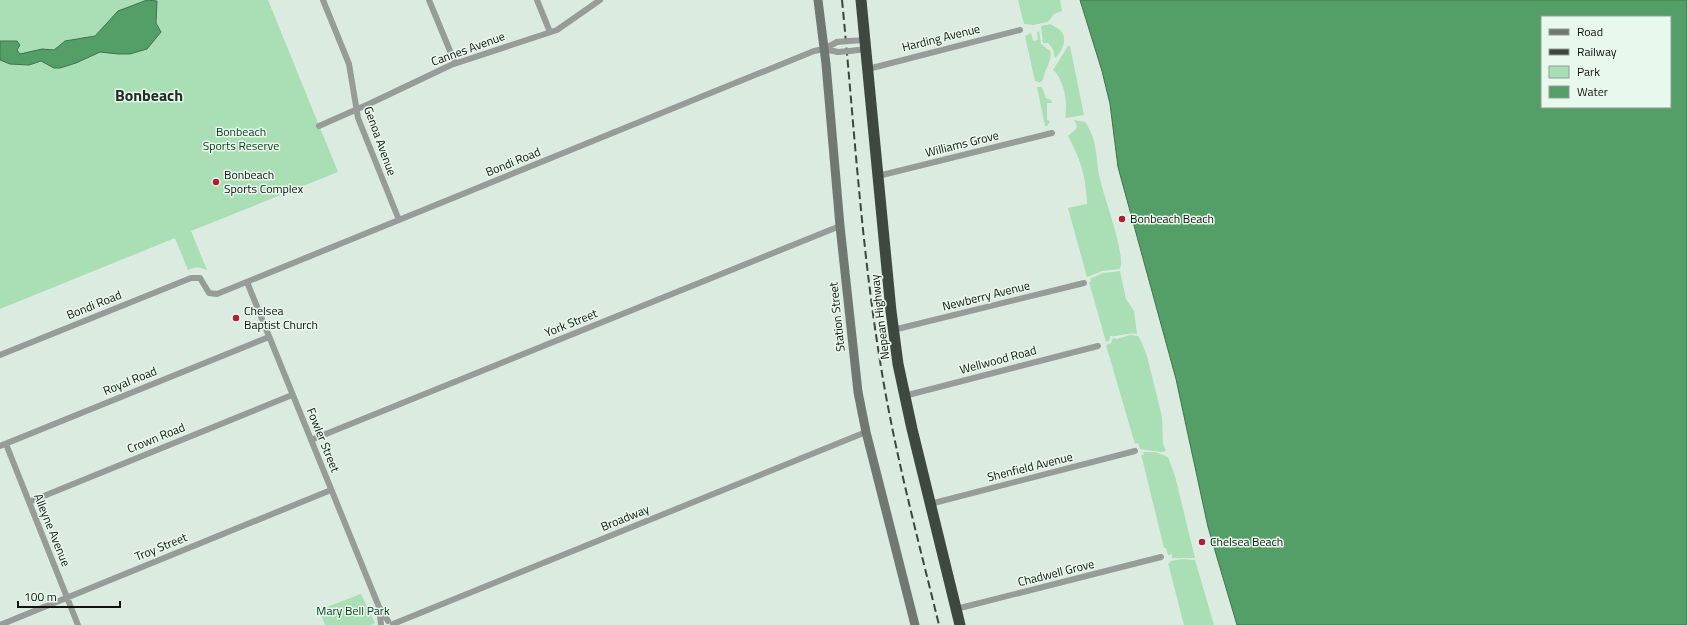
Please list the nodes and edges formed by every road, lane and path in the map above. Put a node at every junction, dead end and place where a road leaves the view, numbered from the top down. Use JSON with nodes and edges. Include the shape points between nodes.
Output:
{"nodes":[{"id":1,"x":323,"y":0,"type":"edge"},
{"id":2,"x":429,"y":0,"type":"edge"},
{"id":3,"x":537,"y":0,"type":"edge"},
{"id":4,"x":600,"y":0,"type":"edge"},
{"id":5,"x":818,"y":0,"type":"edge"},
{"id":6,"x":861,"y":0,"type":"edge"},
{"id":7,"x":1020,"y":30,"type":"dead end"},
{"id":8,"x":550,"y":32,"type":"junction"},
{"id":9,"x":866,"y":45,"type":"junction"},
{"id":10,"x":824,"y":49,"type":"junction"},
{"id":11,"x":455,"y":63,"type":"junction"},
{"id":12,"x":868,"y":69,"type":"junction"},
{"id":13,"x":356,"y":110,"type":"junction"},
{"id":14,"x":319,"y":126,"type":"dead end"},
{"id":15,"x":1052,"y":133,"type":"dead end"},
{"id":16,"x":878,"y":176,"type":"junction"},
{"id":17,"x":399,"y":220,"type":"junction"},
{"id":18,"x":840,"y":226,"type":"junction"},
{"id":19,"x":247,"y":282,"type":"junction"},
{"id":20,"x":1084,"y":283,"type":"dead end"},
{"id":21,"x":893,"y":330,"type":"junction"},
{"id":22,"x":269,"y":337,"type":"junction"},
{"id":23,"x":1098,"y":346,"type":"dead end"},
{"id":24,"x":0,"y":355,"type":"edge"},
{"id":25,"x":292,"y":395,"type":"junction"},
{"id":26,"x":904,"y":396,"type":"junction"},
{"id":27,"x":866,"y":432,"type":"junction"},
{"id":28,"x":311,"y":440,"type":"junction"},
{"id":29,"x":3,"y":445,"type":"edge"},
{"id":30,"x":1135,"y":451,"type":"dead end"},
{"id":31,"x":331,"y":490,"type":"junction"},
{"id":32,"x":29,"y":502,"type":"junction"},
{"id":33,"x":930,"y":504,"type":"junction"},
{"id":34,"x":1161,"y":557,"type":"dead end"},
{"id":35,"x":67,"y":598,"type":"junction"},
{"id":36,"x":379,"y":607,"type":"junction"},
{"id":37,"x":956,"y":609,"type":"junction"},
{"id":38,"x":391,"y":623,"type":"edge"},
{"id":39,"x":381,"y":624,"type":"edge"},
{"id":40,"x":0,"y":625,"type":"edge"},
{"id":41,"x":78,"y":625,"type":"edge"},
{"id":42,"x":915,"y":625,"type":"edge"},
{"id":43,"x":960,"y":625,"type":"edge"}],
"edges":[{"from":1,"to":13,"type":"street","name":"Genoa Avenue","via":[[349,64]]},
{"from":2,"to":11,"type":"street"},
{"from":3,"to":8,"type":"street"},
{"from":4,"to":8,"type":"street","name":"Cannes Avenue"},
{"from":5,"to":10,"type":"street","name":"Station Street"},
{"from":6,"to":9,"type":"highway","name":"Nepean Highway"},
{"from":7,"to":12,"type":"street","name":"Harding Avenue"},
{"from":8,"to":11,"type":"street","name":"Cannes Avenue"},
{"from":9,"to":10,"type":"street","name":"Bondi Road","bridge":true,"via":[[850,51]]},
{"from":9,"to":10,"type":"street","name":"Bondi Road","bridge":true,"via":[[849,41],[837,42]]},
{"from":9,"to":12,"type":"highway","name":"Nepean Highway"},
{"from":10,"to":17,"type":"street","name":"Bondi Road"},
{"from":10,"to":18,"type":"street","name":"Station Street"},
{"from":11,"to":13,"type":"street","name":"Cannes Avenue"},
{"from":12,"to":16,"type":"highway","name":"Nepean Highway"},
{"from":13,"to":14,"type":"street","name":"Cannes Avenue"},
{"from":13,"to":17,"type":"street","name":"Genoa Avenue"},
{"from":15,"to":16,"type":"street","name":"Williams Grove"},
{"from":16,"to":21,"type":"highway","name":"Nepean Highway"},
{"from":17,"to":19,"type":"street","name":"Bondi Road"},
{"from":18,"to":27,"type":"street","name":"Station Street","via":[[854,362]]},
{"from":18,"to":28,"type":"street","name":"York Street"},
{"from":19,"to":22,"type":"street","name":"Fowler Street"},
{"from":19,"to":24,"type":"street","name":"Bondi Road","via":[[216,295],[208,292],[198,277],[191,278]]},
{"from":20,"to":21,"type":"street","name":"Newberry Avenue"},
{"from":21,"to":26,"type":"highway","name":"Nepean Highway"},
{"from":22,"to":25,"type":"street","name":"Fowler Street"},
{"from":22,"to":29,"type":"street","name":"Royal Road"},
{"from":23,"to":26,"type":"street","name":"Wellwood Road"},
{"from":25,"to":28,"type":"street","name":"Fowler Street"},
{"from":25,"to":32,"type":"street","name":"Crown Road"},
{"from":26,"to":33,"type":"highway","name":"Nepean Highway"},
{"from":27,"to":38,"type":"street","name":"Broadway"},
{"from":27,"to":42,"type":"street","name":"Station Street"},
{"from":28,"to":31,"type":"street","name":"Fowler Street"},
{"from":29,"to":32,"type":"street","name":"Alleyne Avenue"},
{"from":30,"to":33,"type":"street","name":"Shenfield Avenue"},
{"from":31,"to":35,"type":"street","name":"Troy Street"},
{"from":31,"to":36,"type":"street","name":"Fowler Street"},
{"from":32,"to":35,"type":"street","name":"Alleyne Avenue"},
{"from":33,"to":37,"type":"highway","name":"Nepean Highway"},
{"from":34,"to":37,"type":"street","name":"Chadwell Grove"},
{"from":35,"to":40,"type":"street","name":"Troy Street"},
{"from":35,"to":41,"type":"street","name":"Alleyne Avenue"},
{"from":36,"to":38,"type":"street","name":"Fowler Street"},
{"from":36,"to":39,"type":"street","name":"Fowler Street"},
{"from":37,"to":43,"type":"highway","name":"Nepean Highway"},
{"from":38,"to":39,"type":"street","name":"Broadway"}]}
